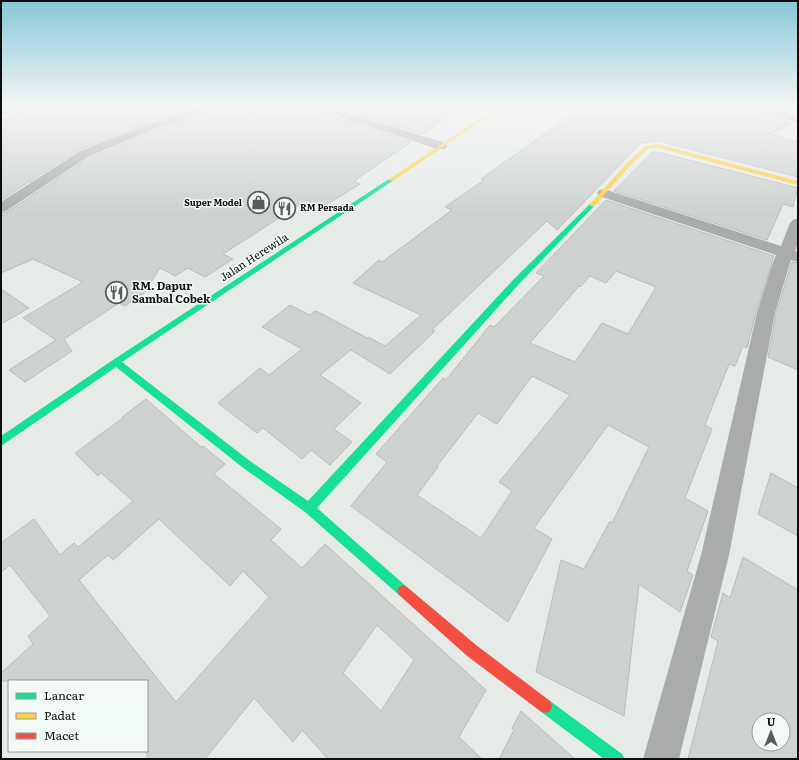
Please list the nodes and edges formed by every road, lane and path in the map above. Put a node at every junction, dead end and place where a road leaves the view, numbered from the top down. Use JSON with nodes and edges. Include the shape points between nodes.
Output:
{"nodes":[{"id":1,"x":112,"y":142,"type":"edge"},
{"id":2,"x":429,"y":142,"type":"edge"},
{"id":3,"x":445,"y":142,"type":"edge"},
{"id":4,"x":440,"y":146,"type":"junction"},
{"id":5,"x":798,"y":183,"type":"edge"},
{"id":6,"x":604,"y":193,"type":"junction"},
{"id":7,"x":1,"y":208,"type":"edge"},
{"id":8,"x":798,"y":223,"type":"edge"},
{"id":9,"x":792,"y":255,"type":"edge"},
{"id":10,"x":116,"y":362,"type":"junction"},
{"id":11,"x":1,"y":442,"type":"edge"},
{"id":12,"x":309,"y":508,"type":"junction"},
{"id":13,"x":617,"y":759,"type":"edge"},
{"id":14,"x":661,"y":759,"type":"edge"}],
"edges":[{"from":1,"to":7,"type":"street","via":[[84,154]]},
{"from":2,"to":4,"type":"street"},
{"from":3,"to":4,"type":"street","name":"Jalan Herewila"},
{"from":4,"to":10,"type":"street","name":"Jalan Herewila"},
{"from":5,"to":6,"type":"street","via":[[656,146],[647,148],[628,165]]},
{"from":6,"to":9,"type":"street"},
{"from":6,"to":12,"type":"street","via":[[517,281]]},
{"from":8,"to":9,"type":"street"},
{"from":9,"to":14,"type":"street","via":[[779,268],[766,313],[715,555]]},
{"from":10,"to":11,"type":"street","name":"Jalan Herewila"},
{"from":10,"to":12,"type":"street","via":[[246,464]]},
{"from":12,"to":13,"type":"street","via":[[471,650]]}]}
